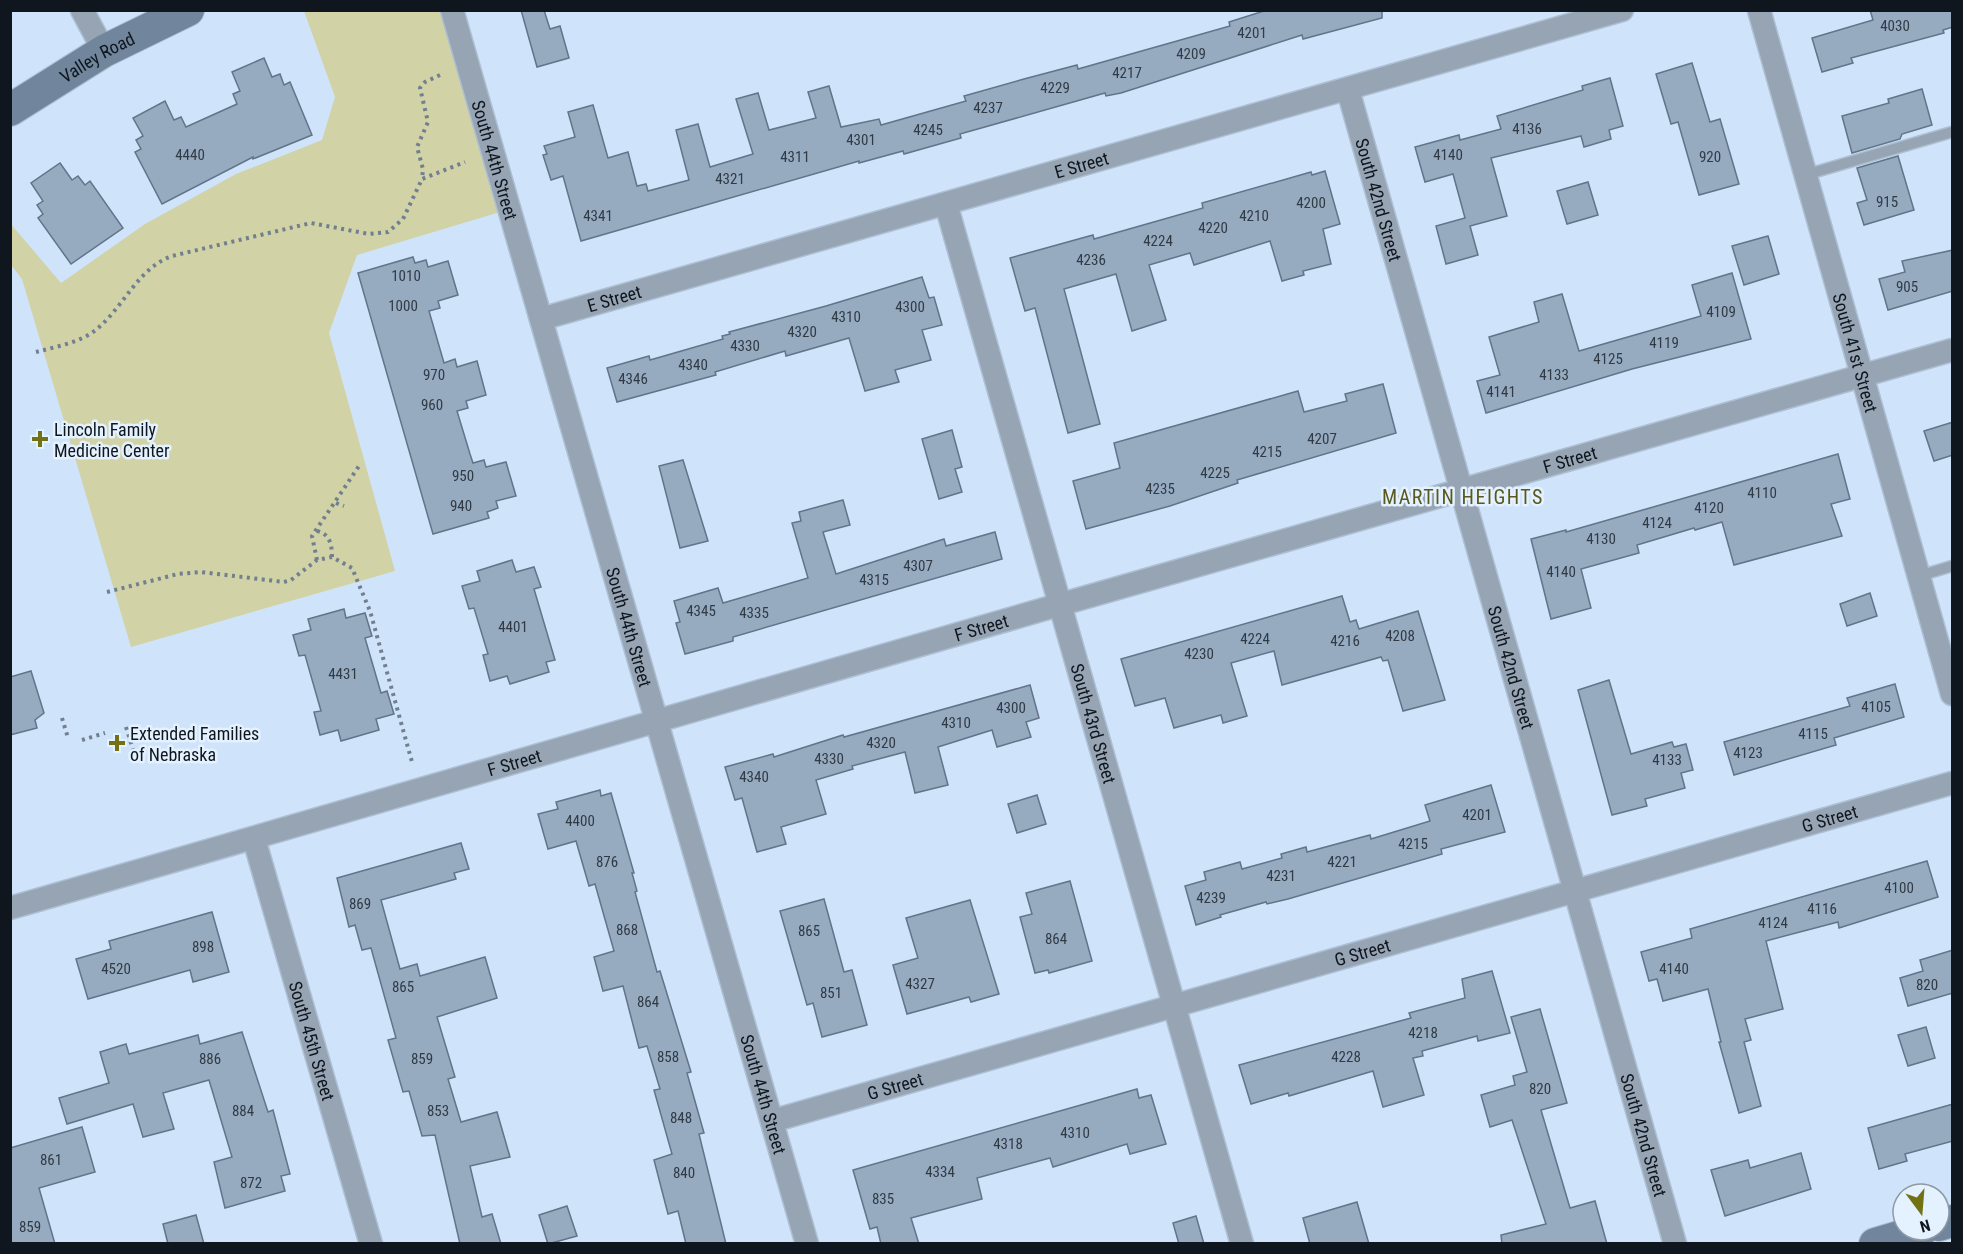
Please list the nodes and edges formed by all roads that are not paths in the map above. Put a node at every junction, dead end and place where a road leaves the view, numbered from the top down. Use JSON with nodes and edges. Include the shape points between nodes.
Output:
{"nodes":[{"id":1,"x":82,"y":10,"type":"edge"},
{"id":2,"x":188,"y":10,"type":"edge"},
{"id":3,"x":452,"y":10,"type":"edge"},
{"id":4,"x":1622,"y":10,"type":"edge"},
{"id":5,"x":1759,"y":10,"type":"edge"},
{"id":6,"x":104,"y":51,"type":"junction"},
{"id":7,"x":1348,"y":90,"type":"junction"},
{"id":8,"x":10,"y":110,"type":"edge"},
{"id":9,"x":1953,"y":132,"type":"edge"},
{"id":10,"x":1805,"y":175,"type":"junction"},
{"id":11,"x":946,"y":204,"type":"junction"},
{"id":12,"x":541,"y":319,"type":"junction"},
{"id":13,"x":1953,"y":350,"type":"edge"},
{"id":14,"x":1863,"y":376,"type":"junction"},
{"id":15,"x":1461,"y":490,"type":"junction"},
{"id":16,"x":1953,"y":566,"type":"edge"},
{"id":17,"x":1919,"y":576,"type":"junction"},
{"id":18,"x":1060,"y":604,"type":"junction"},
{"id":19,"x":1953,"y":694,"type":"edge"},
{"id":20,"x":656,"y":722,"type":"junction"},
{"id":21,"x":1953,"y":783,"type":"edge"},
{"id":22,"x":254,"y":839,"type":"junction"},
{"id":23,"x":1574,"y":892,"type":"junction"},
{"id":24,"x":10,"y":908,"type":"edge"},
{"id":25,"x":1174,"y":1006,"type":"junction"},
{"id":26,"x":772,"y":1121,"type":"junction"},
{"id":27,"x":1891,"y":1239,"type":"edge"},
{"id":28,"x":370,"y":1244,"type":"edge"},
{"id":29,"x":807,"y":1244,"type":"edge"},
{"id":30,"x":1242,"y":1244,"type":"edge"},
{"id":31,"x":1675,"y":1244,"type":"edge"},
{"id":32,"x":1875,"y":1244,"type":"edge"}],
"edges":[{"from":1,"to":6,"type":"street"},
{"from":2,"to":6,"type":"street","name":"Valley Road"},
{"from":3,"to":12,"type":"street","name":"South 44th Street"},
{"from":4,"to":7,"type":"street","name":"E Street"},
{"from":5,"to":10,"type":"street","name":"South 41st Street"},
{"from":6,"to":8,"type":"street","name":"Valley Road"},
{"from":7,"to":11,"type":"street","name":"E Street"},
{"from":7,"to":15,"type":"street","name":"South 42nd Street"},
{"from":9,"to":10,"type":"lane"},
{"from":10,"to":14,"type":"street","name":"South 41st Street"},
{"from":11,"to":12,"type":"street","name":"E Street"},
{"from":11,"to":18,"type":"street","name":"South 43rd Street"},
{"from":12,"to":20,"type":"street","name":"South 44th Street"},
{"from":13,"to":14,"type":"street","name":"F Street"},
{"from":14,"to":15,"type":"street","name":"F Street"},
{"from":14,"to":17,"type":"street","name":"South 41st Street"},
{"from":15,"to":18,"type":"street","name":"F Street"},
{"from":15,"to":23,"type":"street","name":"South 42nd Street"},
{"from":16,"to":17,"type":"lane"},
{"from":17,"to":19,"type":"street","name":"South 41st Street"},
{"from":18,"to":20,"type":"street","name":"F Street"},
{"from":18,"to":25,"type":"street","name":"South 43rd Street"},
{"from":20,"to":22,"type":"street","name":"F Street"},
{"from":20,"to":26,"type":"street","name":"South 44th Street"},
{"from":21,"to":23,"type":"street","name":"G Street"},
{"from":22,"to":24,"type":"street","name":"F Street"},
{"from":22,"to":28,"type":"street","name":"South 45th Street"},
{"from":23,"to":25,"type":"street","name":"G Street"},
{"from":23,"to":31,"type":"street","name":"South 42nd Street"},
{"from":25,"to":26,"type":"street","name":"G Street"},
{"from":25,"to":30,"type":"street","name":"South 43rd Street"},
{"from":26,"to":29,"type":"street","name":"South 44th Street"},
{"from":27,"to":32,"type":"street"}]}
